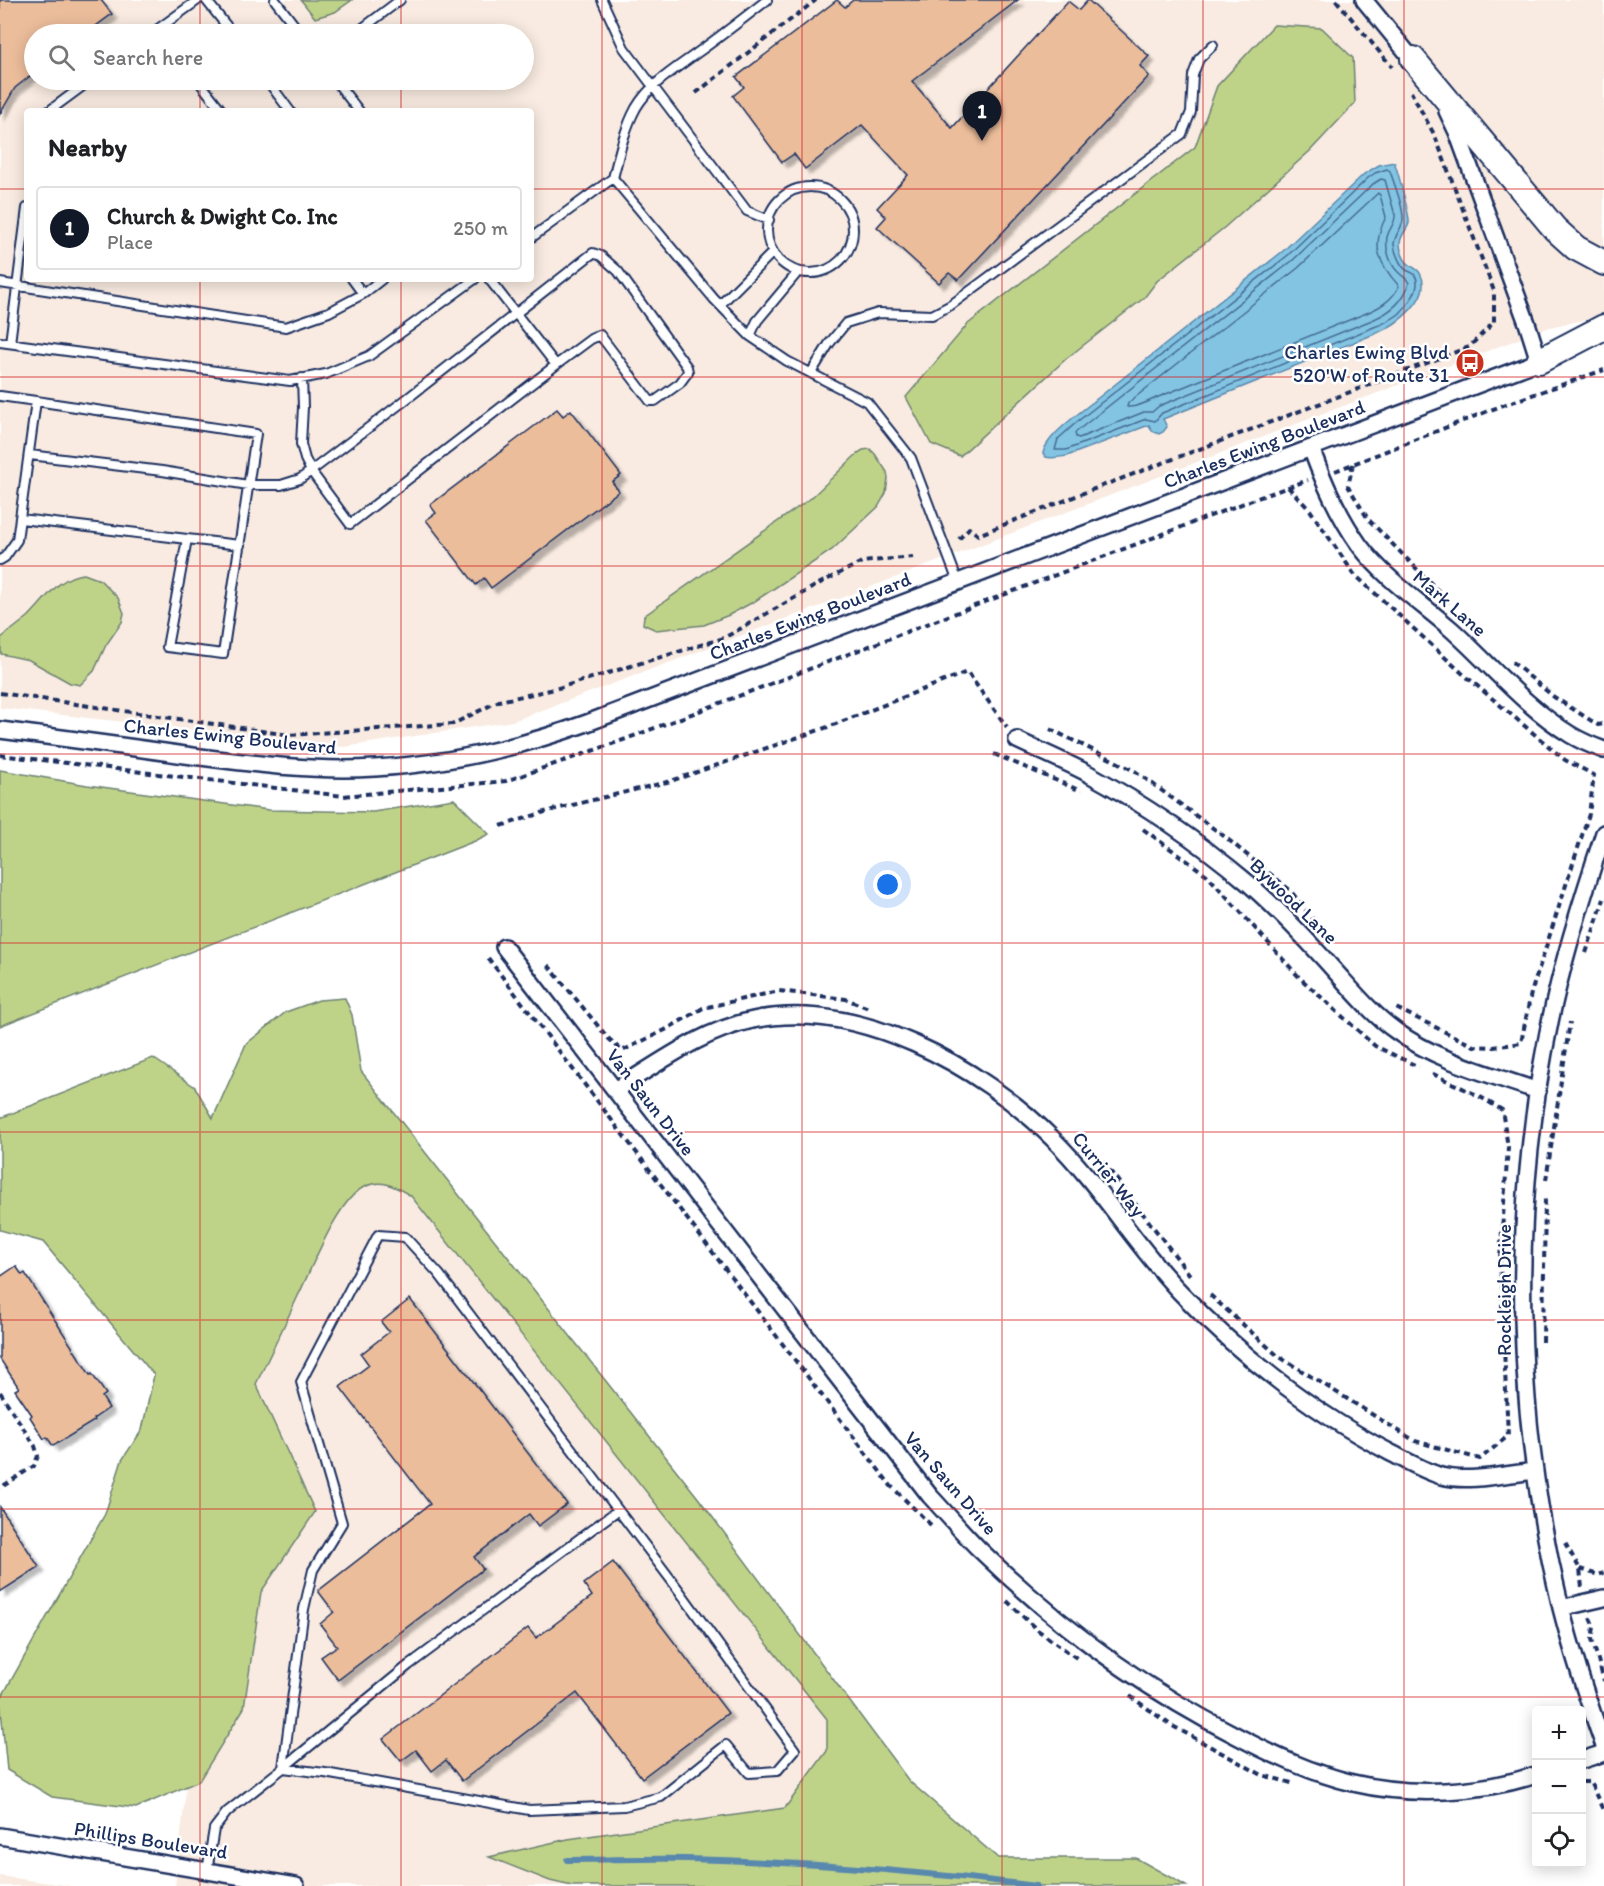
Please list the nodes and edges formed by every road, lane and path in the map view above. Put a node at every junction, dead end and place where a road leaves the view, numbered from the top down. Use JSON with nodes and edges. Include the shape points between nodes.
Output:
{"nodes":[{"id":1,"x":198,"y":0,"type":"edge"},
{"id":2,"x":206,"y":0,"type":"edge"},
{"id":3,"x":275,"y":0,"type":"edge"},
{"id":4,"x":400,"y":0,"type":"edge"},
{"id":5,"x":602,"y":0,"type":"edge"},
{"id":6,"x":767,"y":0,"type":"edge"},
{"id":7,"x":816,"y":0,"type":"edge"},
{"id":8,"x":1336,"y":0,"type":"edge"},
{"id":9,"x":1364,"y":0,"type":"edge"},
{"id":10,"x":170,"y":24,"type":"edge"},
{"id":11,"x":224,"y":24,"type":"edge"},
{"id":12,"x":293,"y":24,"type":"edge"},
{"id":13,"x":368,"y":24,"type":"edge"},
{"id":14,"x":1214,"y":45,"type":"dead end"},
{"id":15,"x":1406,"y":67,"type":"junction"},
{"id":16,"x":1406,"y":84,"type":"dead end"},
{"id":17,"x":652,"y":87,"type":"junction"},
{"id":18,"x":77,"y":90,"type":"edge"},
{"id":19,"x":206,"y":90,"type":"edge"},
{"id":20,"x":274,"y":90,"type":"edge"},
{"id":21,"x":343,"y":90,"type":"edge"},
{"id":22,"x":696,"y":93,"type":"dead end"},
{"id":23,"x":53,"y":108,"type":"edge"},
{"id":24,"x":220,"y":108,"type":"edge"},
{"id":25,"x":288,"y":108,"type":"edge"},
{"id":26,"x":357,"y":108,"type":"edge"},
{"id":27,"x":613,"y":178,"type":"junction"},
{"id":28,"x":769,"y":220,"type":"junction"},
{"id":29,"x":24,"y":234,"type":"edge"},
{"id":30,"x":534,"y":236,"type":"edge"},
{"id":31,"x":773,"y":252,"type":"junction"},
{"id":32,"x":1604,"y":263,"type":"edge"},
{"id":33,"x":798,"y":272,"type":"junction"},
{"id":34,"x":354,"y":282,"type":"edge"},
{"id":35,"x":378,"y":282,"type":"edge"},
{"id":36,"x":471,"y":282,"type":"edge"},
{"id":37,"x":491,"y":282,"type":"edge"},
{"id":38,"x":0,"y":283,"type":"edge"},
{"id":39,"x":18,"y":286,"type":"junction"},
{"id":40,"x":363,"y":294,"type":"junction"},
{"id":41,"x":720,"y":305,"type":"junction"},
{"id":42,"x":516,"y":314,"type":"junction"},
{"id":43,"x":1604,"y":327,"type":"edge"},
{"id":44,"x":750,"y":336,"type":"junction"},
{"id":45,"x":1604,"y":337,"type":"edge"},
{"id":46,"x":0,"y":342,"type":"edge"},
{"id":47,"x":10,"y":343,"type":"junction"},
{"id":48,"x":1539,"y":361,"type":"junction"},
{"id":49,"x":556,"y":365,"type":"junction"},
{"id":50,"x":811,"y":373,"type":"junction"},
{"id":51,"x":302,"y":378,"type":"junction"},
{"id":52,"x":0,"y":396,"type":"edge"},
{"id":53,"x":36,"y":401,"type":"junction"},
{"id":54,"x":1311,"y":448,"type":"junction"},
{"id":55,"x":30,"y":455,"type":"junction"},
{"id":56,"x":1353,"y":464,"type":"dead end"},
{"id":57,"x":310,"y":471,"type":"junction"},
{"id":58,"x":248,"y":485,"type":"junction"},
{"id":59,"x":1288,"y":487,"type":"dead end"},
{"id":60,"x":21,"y":519,"type":"junction"},
{"id":61,"x":187,"y":539,"type":"junction"},
{"id":62,"x":959,"y":539,"type":"dead end"},
{"id":63,"x":240,"y":545,"type":"junction"},
{"id":64,"x":913,"y":557,"type":"dead end"},
{"id":65,"x":0,"y":560,"type":"edge"},
{"id":66,"x":958,"y":582,"type":"junction"},
{"id":67,"x":1451,"y":604,"type":"dead end"},
{"id":68,"x":1509,"y":659,"type":"dead end"},
{"id":69,"x":0,"y":693,"type":"edge"},
{"id":70,"x":1604,"y":723,"type":"edge"},
{"id":71,"x":1050,"y":729,"type":"dead end"},
{"id":72,"x":0,"y":730,"type":"edge"},
{"id":73,"x":1017,"y":740,"type":"joint"},
{"id":74,"x":1604,"y":750,"type":"edge"},
{"id":75,"x":994,"y":754,"type":"dead end"},
{"id":76,"x":1086,"y":793,"type":"dead end"},
{"id":77,"x":501,"y":826,"type":"dead end"},
{"id":78,"x":1143,"y":829,"type":"dead end"},
{"id":79,"x":1604,"y":833,"type":"edge"},
{"id":80,"x":1604,"y":899,"type":"edge"},
{"id":81,"x":1317,"y":924,"type":"dead end"},
{"id":82,"x":504,"y":947,"type":"dead end"},
{"id":83,"x":488,"y":958,"type":"dead end"},
{"id":84,"x":1584,"y":960,"type":"dead end"},
{"id":85,"x":548,"y":965,"type":"dead end"},
{"id":86,"x":1389,"y":1002,"type":"dead end"},
{"id":87,"x":879,"y":1011,"type":"dead end"},
{"id":88,"x":1571,"y":1014,"type":"dead end"},
{"id":89,"x":615,"y":1090,"type":"junction"},
{"id":90,"x":1538,"y":1091,"type":"junction"},
{"id":91,"x":1080,"y":1141,"type":"dead end"},
{"id":92,"x":1546,"y":1185,"type":"dead end"},
{"id":93,"x":1545,"y":1197,"type":"dead end"},
{"id":94,"x":1196,"y":1283,"type":"dead end"},
{"id":95,"x":1204,"y":1290,"type":"dead end"},
{"id":96,"x":1543,"y":1345,"type":"dead end"},
{"id":97,"x":0,"y":1392,"type":"edge"},
{"id":98,"x":1535,"y":1471,"type":"junction"},
{"id":99,"x":0,"y":1488,"type":"edge"},
{"id":100,"x":618,"y":1510,"type":"junction"},
{"id":101,"x":934,"y":1528,"type":"dead end"},
{"id":102,"x":1563,"y":1538,"type":"dead end"},
{"id":103,"x":1580,"y":1569,"type":"junction"},
{"id":104,"x":1604,"y":1573,"type":"edge"},
{"id":105,"x":1002,"y":1595,"type":"dead end"},
{"id":106,"x":1604,"y":1598,"type":"edge"},
{"id":107,"x":1583,"y":1603,"type":"junction"},
{"id":108,"x":1561,"y":1608,"type":"junction"},
{"id":109,"x":1083,"y":1663,"type":"dead end"},
{"id":110,"x":1604,"y":1681,"type":"edge"},
{"id":111,"x":1122,"y":1690,"type":"dead end"},
{"id":112,"x":1604,"y":1746,"type":"edge"},
{"id":113,"x":1604,"y":1753,"type":"edge"},
{"id":114,"x":1586,"y":1758,"type":"edge"},
{"id":115,"x":283,"y":1768,"type":"junction"},
{"id":116,"x":1532,"y":1776,"type":"edge"},
{"id":117,"x":1586,"y":1782,"type":"edge"},
{"id":118,"x":1296,"y":1784,"type":"dead end"},
{"id":119,"x":1604,"y":1812,"type":"edge"},
{"id":120,"x":0,"y":1836,"type":"edge"},
{"id":121,"x":207,"y":1871,"type":"junction"},
{"id":122,"x":296,"y":1886,"type":"edge"}],
"edges":[{"from":1,"to":10,"type":"lane"},
{"from":2,"to":11,"type":"lane"},
{"from":3,"to":12,"type":"lane"},
{"from":4,"to":13,"type":"lane"},
{"from":5,"to":17,"type":"lane","via":[[624,48]]},
{"from":6,"to":17,"type":"lane"},
{"from":7,"to":22,"type":"path"},
{"from":8,"to":15,"type":"path"},
{"from":9,"to":15,"type":"street"},
{"from":14,"to":50,"type":"lane","via":[[1199,60],[1193,75],[1191,112],[1182,134],[932,315],[878,314],[846,323]]},
{"from":15,"to":32,"type":"main road","via":[[1555,229],[1575,248]]},
{"from":15,"to":48,"type":"street","via":[[1439,97],[1457,132]]},
{"from":16,"to":62,"type":"path","via":[[1435,136],[1494,291],[1494,322],[1469,347],[978,535],[969,528]]},
{"from":17,"to":27,"type":"lane","via":[[628,124]]},
{"from":17,"to":28,"type":"lane","via":[[747,210]]},
{"from":18,"to":23,"type":"lane"},
{"from":19,"to":24,"type":"lane"},
{"from":20,"to":25,"type":"lane"},
{"from":21,"to":26,"type":"lane"},
{"from":27,"to":30,"type":"lane"},
{"from":27,"to":41,"type":"lane"},
{"from":28,"to":31,"type":"lane","via":[[768,241]]},
{"from":28,"to":33,"type":"lane","via":[[785,196],[812,187],[827,190],[848,209],[853,237],[848,251],[827,270],[813,274]]},
{"from":29,"to":39,"type":"lane"},
{"from":31,"to":33,"type":"lane"},
{"from":31,"to":41,"type":"lane"},
{"from":33,"to":44,"type":"lane","via":[[757,321]]},
{"from":34,"to":40,"type":"lane"},
{"from":35,"to":40,"type":"lane"},
{"from":36,"to":51,"type":"lane","via":[[369,356],[326,374]]},
{"from":37,"to":42,"type":"lane"},
{"from":38,"to":39,"type":"lane"},
{"from":39,"to":40,"type":"lane","via":[[286,327],[329,312]]},
{"from":39,"to":47,"type":"lane"},
{"from":41,"to":44,"type":"lane"},
{"from":42,"to":49,"type":"lane"},
{"from":42,"to":49,"type":"lane","via":[[593,254],[601,256],[618,271],[688,372],[680,383],[650,401],[600,335]]},
{"from":42,"to":57,"type":"lane"},
{"from":43,"to":48,"type":"main road"},
{"from":44,"to":50,"type":"lane"},
{"from":45,"to":48,"type":"street","name":"Charles Ewing Boulevard"},
{"from":46,"to":47,"type":"lane"},
{"from":47,"to":51,"type":"lane","via":[[290,381]]},
{"from":48,"to":54,"type":"street","name":"Charles Ewing Boulevard"},
{"from":49,"to":57,"type":"lane","via":[[350,524]]},
{"from":50,"to":66,"type":"lane","via":[[867,402],[911,458]]},
{"from":51,"to":57,"type":"lane","via":[[301,444]]},
{"from":52,"to":53,"type":"lane"},
{"from":53,"to":55,"type":"lane"},
{"from":53,"to":58,"type":"lane","via":[[256,434]]},
{"from":54,"to":66,"type":"street","name":"Charles Ewing Boulevard"},
{"from":54,"to":74,"type":"street","name":"Mark Lane","via":[[1334,505],[1390,579],[1546,717],[1571,735]]},
{"from":55,"to":58,"type":"lane"},
{"from":55,"to":60,"type":"lane"},
{"from":56,"to":67,"type":"path","via":[[1348,486],[1368,519]]},
{"from":57,"to":58,"type":"lane","via":[[281,485]]},
{"from":58,"to":63,"type":"lane"},
{"from":59,"to":86,"type":"path","via":[[1310,510],[1354,574],[1565,760],[1594,775],[1589,814],[1531,993],[1521,1043],[1474,1046]]},
{"from":60,"to":61,"type":"lane"},
{"from":60,"to":65,"type":"lane","via":[[17,540]]},
{"from":61,"to":63,"type":"lane"},
{"from":61,"to":63,"type":"lane","via":[[167,647],[224,654]]},
{"from":64,"to":69,"type":"path","via":[[862,562],[724,638],[555,689],[499,701],[453,724],[289,735]]},
{"from":66,"to":72,"type":"street","name":"Charles Ewing Boulevard","via":[[587,723],[514,747],[417,765],[287,767]]},
{"from":68,"to":70,"type":"path","via":[[1554,697],[1598,725]]},
{"from":71,"to":81,"type":"path","via":[[1135,771],[1226,837],[1290,890]]},
{"from":73,"to":77,"type":"path","via":[[967,672],[828,727],[671,781]]},
{"from":73,"to":90,"type":"street","name":"Bywood Lane","via":[[1085,772],[1201,846],[1293,925],[1367,1006],[1396,1031],[1443,1057]]},
{"from":75,"to":76,"type":"path"},
{"from":78,"to":95,"type":"path","via":[[1207,875],[1300,978],[1375,1046],[1502,1110],[1508,1147],[1500,1258],[1508,1436],[1480,1459],[1415,1442],[1278,1356]]},
{"from":79,"to":90,"type":"street","name":"Rockleigh Drive","via":[[1566,955]]},
{"from":80,"to":84,"type":"path"},
{"from":82,"to":89,"type":"street","name":"Van Saun Drive"},
{"from":83,"to":101,"type":"path","via":[[891,1486]]},
{"from":85,"to":87,"type":"path","via":[[622,1051],[703,1008],[779,991],[846,999]]},
{"from":88,"to":92,"type":"path"},
{"from":89,"to":98,"type":"street","name":"Currier Way","via":[[691,1042],[753,1020],[819,1017],[897,1037],[980,1079],[1053,1138],[1179,1291],[1230,1341],[1312,1406],[1365,1440],[1441,1476],[1460,1479]]},
{"from":89,"to":116,"type":"street","name":"Van Saun Drive","via":[[930,1496],[1030,1597],[1085,1642],[1205,1720],[1319,1774],[1355,1784],[1443,1791],[1486,1787]]},
{"from":90,"to":98,"type":"street","name":"Rockleigh Drive","via":[[1523,1251],[1526,1389]]},
{"from":91,"to":94,"type":"path","via":[[1104,1163]]},
{"from":93,"to":96,"type":"path"},
{"from":97,"to":99,"type":"path","via":[[38,1456],[34,1466]]},
{"from":98,"to":108,"type":"street","name":"Rockleigh Drive"},
{"from":100,"to":115,"type":"lane","via":[[409,1665]]},
{"from":100,"to":115,"type":"lane","via":[[795,1749],[777,1772],[749,1773],[726,1745],[661,1797],[624,1806],[529,1810]]},
{"from":100,"to":115,"type":"lane","via":[[440,1274],[405,1238],[378,1235],[301,1382],[342,1523],[313,1570],[308,1589]]},
{"from":102,"to":103,"type":"path"},
{"from":103,"to":104,"type":"path"},
{"from":103,"to":107,"type":"path"},
{"from":105,"to":109,"type":"path","via":[[1035,1629]]},
{"from":106,"to":107,"type":"street"},
{"from":107,"to":108,"type":"street"},
{"from":107,"to":110,"type":"path","via":[[1594,1627],[1592,1639]]},
{"from":108,"to":112,"type":"street","name":"Rockleigh Drive"},
{"from":111,"to":118,"type":"path","via":[[1169,1724],[1262,1775]]},
{"from":113,"to":114,"type":"street"},
{"from":115,"to":121,"type":"lane","via":[[226,1812],[214,1829]]},
{"from":117,"to":119,"type":"path","via":[[1590,1782]]},
{"from":120,"to":121,"type":"street","name":"Phillips Boulevard"},
{"from":121,"to":122,"type":"street","name":"Phillips Boulevard"}]}
